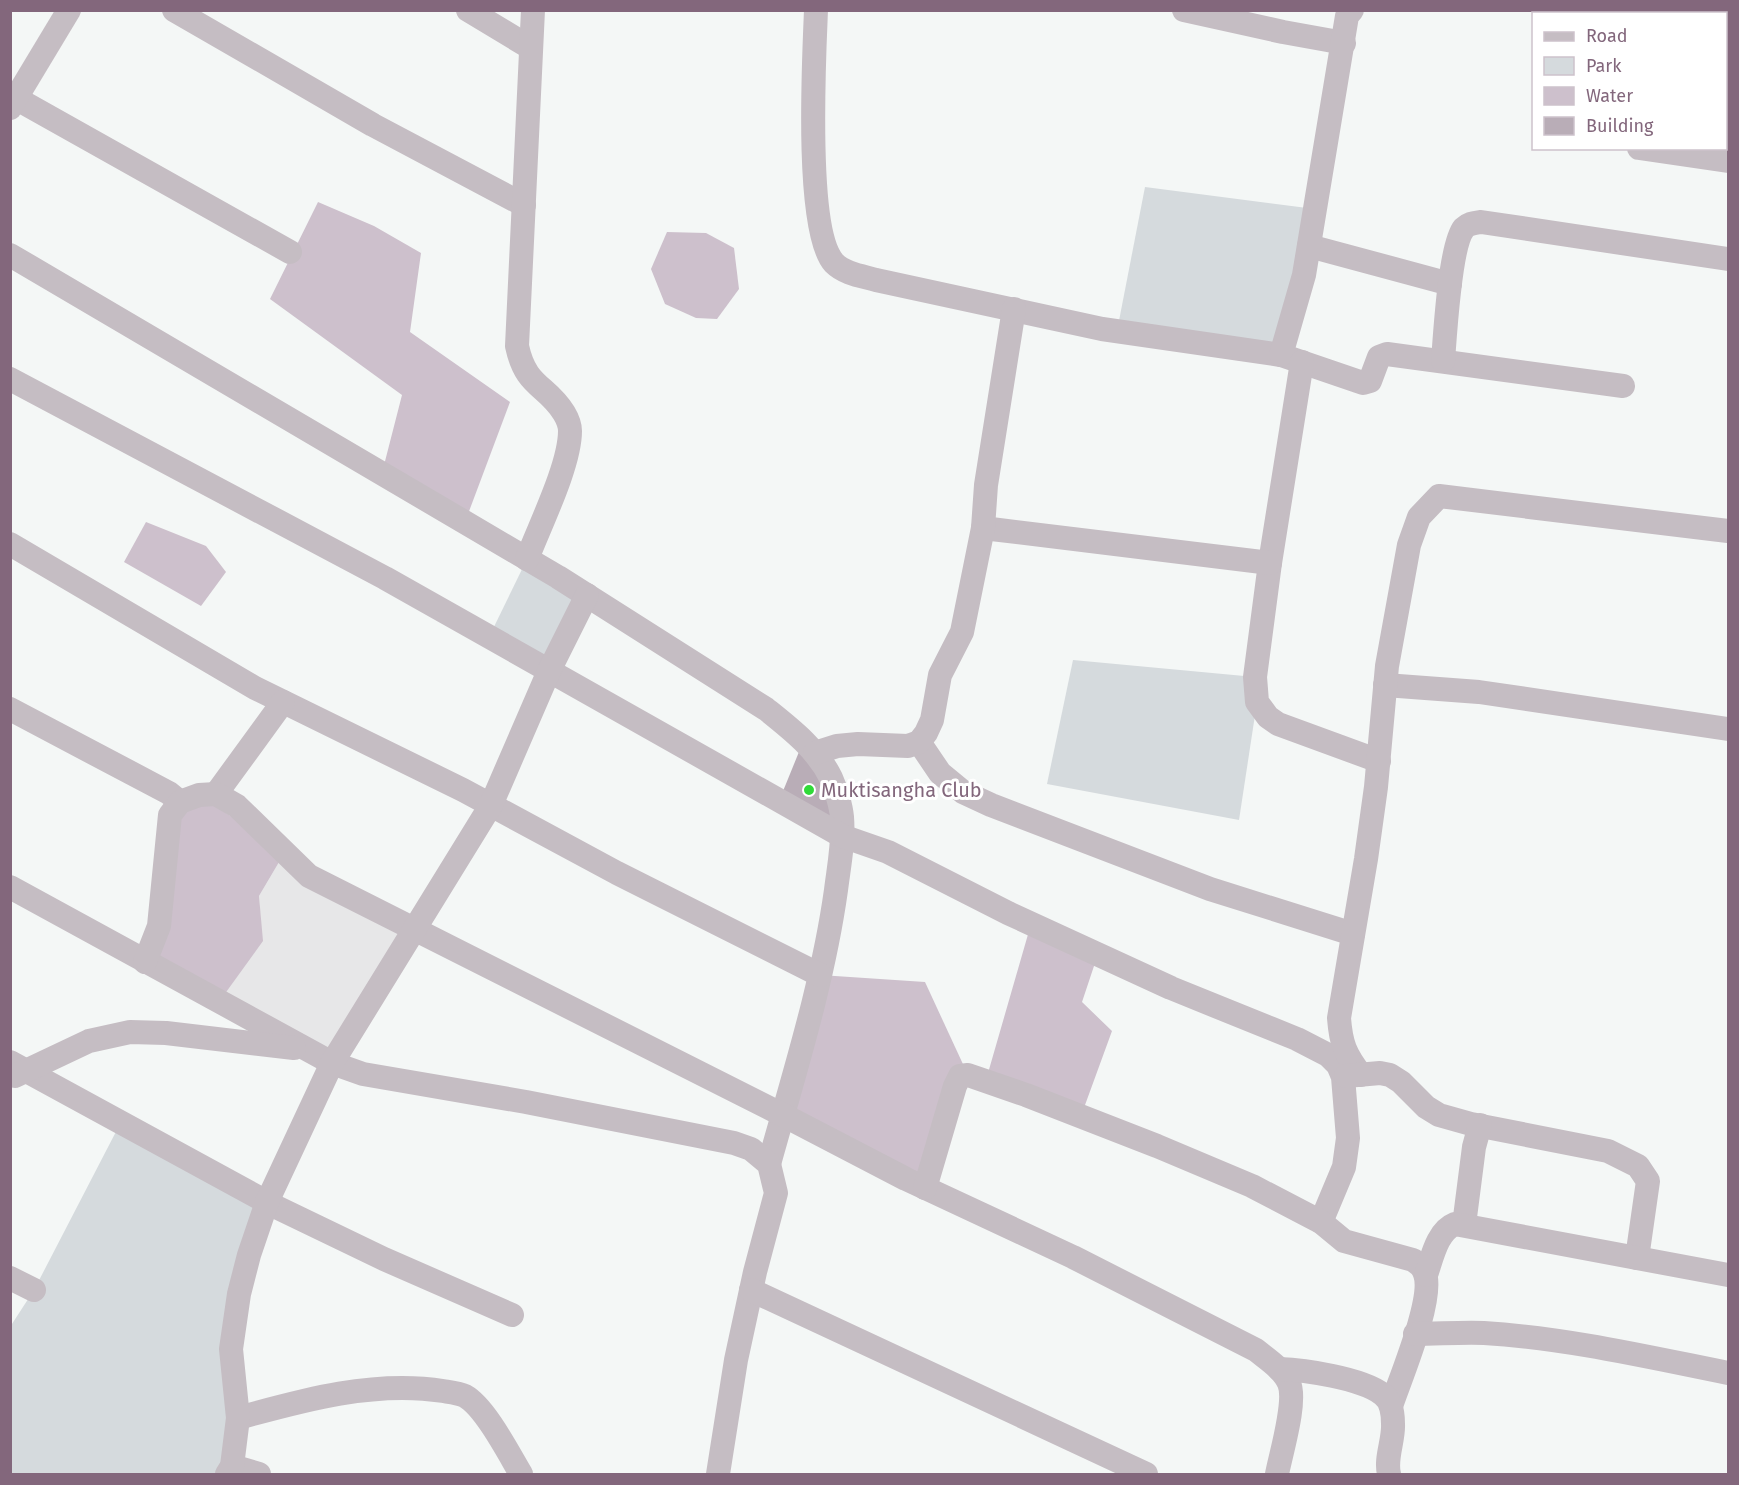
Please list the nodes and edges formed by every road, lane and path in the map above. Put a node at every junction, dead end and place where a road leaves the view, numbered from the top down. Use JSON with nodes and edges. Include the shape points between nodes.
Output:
{"nodes":[{"id":1,"x":69,"y":10,"type":"edge"},
{"id":2,"x":174,"y":10,"type":"edge"},
{"id":3,"x":468,"y":10,"type":"edge"},
{"id":4,"x":532,"y":10,"type":"edge"},
{"id":5,"x":816,"y":10,"type":"edge"},
{"id":6,"x":1184,"y":10,"type":"edge"},
{"id":7,"x":1352,"y":10,"type":"edge"},
{"id":8,"x":1344,"y":43,"type":"junction"},
{"id":9,"x":531,"y":48,"type":"junction"},
{"id":10,"x":12,"y":100,"type":"edge"},
{"id":11,"x":1653,"y":150,"type":"edge"},
{"id":12,"x":1728,"y":162,"type":"edge"},
{"id":13,"x":524,"y":205,"type":"junction"},
{"id":14,"x":1309,"y":246,"type":"junction"},
{"id":15,"x":290,"y":252,"type":"dead end"},
{"id":16,"x":10,"y":255,"type":"edge"},
{"id":17,"x":1728,"y":259,"type":"edge"},
{"id":18,"x":1450,"y":284,"type":"junction"},
{"id":19,"x":1014,"y":309,"type":"junction"},
{"id":20,"x":1292,"y":359,"type":"junction"},
{"id":21,"x":1443,"y":361,"type":"junction"},
{"id":22,"x":10,"y":378,"type":"edge"},
{"id":23,"x":1623,"y":386,"type":"dead end"},
{"id":24,"x":983,"y":528,"type":"junction"},
{"id":25,"x":1728,"y":531,"type":"edge"},
{"id":26,"x":10,"y":544,"type":"edge"},
{"id":27,"x":527,"y":559,"type":"junction"},
{"id":28,"x":1270,"y":563,"type":"junction"},
{"id":29,"x":587,"y":595,"type":"junction"},
{"id":30,"x":549,"y":671,"type":"junction"},
{"id":31,"x":1385,"y":685,"type":"junction"},
{"id":32,"x":283,"y":702,"type":"junction"},
{"id":33,"x":10,"y":709,"type":"edge"},
{"id":34,"x":1728,"y":729,"type":"edge"},
{"id":35,"x":919,"y":741,"type":"junction"},
{"id":36,"x":815,"y":753,"type":"junction"},
{"id":37,"x":1379,"y":761,"type":"junction"},
{"id":38,"x":216,"y":794,"type":"junction"},
{"id":39,"x":180,"y":802,"type":"junction"},
{"id":40,"x":491,"y":805,"type":"junction"},
{"id":41,"x":842,"y":836,"type":"junction"},
{"id":42,"x":10,"y":887,"type":"edge"},
{"id":43,"x":413,"y":930,"type":"junction"},
{"id":44,"x":1353,"y":934,"type":"junction"},
{"id":45,"x":145,"y":962,"type":"junction"},
{"id":46,"x":820,"y":975,"type":"junction"},
{"id":47,"x":307,"y":1050,"type":"junction"},
{"id":48,"x":332,"y":1064,"type":"junction"},
{"id":49,"x":16,"y":1070,"type":"edge"},
{"id":50,"x":1352,"y":1076,"type":"junction"},
{"id":51,"x":783,"y":1115,"type":"junction"},
{"id":52,"x":1480,"y":1125,"type":"junction"},
{"id":53,"x":769,"y":1164,"type":"junction"},
{"id":54,"x":925,"y":1188,"type":"junction"},
{"id":55,"x":267,"y":1202,"type":"junction"},
{"id":56,"x":1321,"y":1222,"type":"junction"},
{"id":57,"x":1464,"y":1226,"type":"junction"},
{"id":58,"x":1637,"y":1258,"type":"junction"},
{"id":59,"x":1426,"y":1275,"type":"junction"},
{"id":60,"x":1728,"y":1275,"type":"edge"},
{"id":61,"x":10,"y":1278,"type":"edge"},
{"id":62,"x":34,"y":1290,"type":"dead end"},
{"id":63,"x":752,"y":1290,"type":"junction"},
{"id":64,"x":512,"y":1315,"type":"dead end"},
{"id":65,"x":1415,"y":1334,"type":"junction"},
{"id":66,"x":1279,"y":1369,"type":"junction"},
{"id":67,"x":1728,"y":1373,"type":"edge"},
{"id":68,"x":1391,"y":1406,"type":"junction"},
{"id":69,"x":238,"y":1418,"type":"junction"},
{"id":70,"x":230,"y":1470,"type":"edge"},
{"id":71,"x":259,"y":1474,"type":"edge"},
{"id":72,"x":522,"y":1474,"type":"edge"},
{"id":73,"x":718,"y":1474,"type":"edge"},
{"id":74,"x":1146,"y":1474,"type":"edge"},
{"id":75,"x":1277,"y":1474,"type":"edge"},
{"id":76,"x":1389,"y":1474,"type":"edge"}],
"edges":[{"from":1,"to":10,"type":"street"},
{"from":2,"to":13,"type":"street","via":[[373,125]]},
{"from":3,"to":9,"type":"street"},
{"from":4,"to":9,"type":"street"},
{"from":5,"to":19,"type":"street","via":[[816,201],[826,248],[834,262],[845,271],[876,280]]},
{"from":6,"to":8,"type":"street"},
{"from":7,"to":8,"type":"street","via":[[1347,15]]},
{"from":8,"to":14,"type":"street"},
{"from":9,"to":13,"type":"street"},
{"from":10,"to":15,"type":"street"},
{"from":11,"to":12,"type":"street"},
{"from":13,"to":27,"type":"street","via":[[517,346],[520,362],[534,383],[565,414],[570,428],[563,465]]},
{"from":14,"to":18,"type":"street"},
{"from":14,"to":20,"type":"street"},
{"from":16,"to":27,"type":"street"},
{"from":17,"to":18,"type":"street","via":[[1481,222],[1470,223],[1459,236]]},
{"from":18,"to":21,"type":"street"},
{"from":19,"to":20,"type":"street","via":[[1102,329]]},
{"from":19,"to":24,"type":"street","via":[[986,485]]},
{"from":20,"to":21,"type":"street","via":[[1363,383],[1370,381],[1379,357],[1387,354]]},
{"from":20,"to":28,"type":"street"},
{"from":21,"to":23,"type":"street"},
{"from":22,"to":30,"type":"street","via":[[385,578]]},
{"from":24,"to":28,"type":"street"},
{"from":24,"to":35,"type":"street","via":[[962,632],[940,675],[932,720]]},
{"from":25,"to":31,"type":"street","via":[[1439,496],[1419,516],[1409,545]]},
{"from":26,"to":32,"type":"street"},
{"from":27,"to":29,"type":"street"},
{"from":28,"to":37,"type":"street","via":[[1255,677],[1257,702],[1278,724]]},
{"from":29,"to":30,"type":"street"},
{"from":29,"to":36,"type":"street","via":[[766,709]]},
{"from":30,"to":40,"type":"street"},
{"from":30,"to":41,"type":"street"},
{"from":31,"to":34,"type":"street","via":[[1479,692]]},
{"from":31,"to":37,"type":"street"},
{"from":32,"to":38,"type":"street"},
{"from":32,"to":40,"type":"street"},
{"from":33,"to":39,"type":"street"},
{"from":35,"to":36,"type":"street","via":[[908,746],[837,746]]},
{"from":35,"to":44,"type":"street","via":[[940,773],[963,792],[991,806],[1210,889]]},
{"from":36,"to":41,"type":"street","via":[[832,780],[842,816]]},
{"from":37,"to":44,"type":"street"},
{"from":38,"to":39,"type":"street"},
{"from":38,"to":43,"type":"street","via":[[237,806],[309,876]]},
{"from":39,"to":45,"type":"street","via":[[170,815],[159,926]]},
{"from":40,"to":43,"type":"street"},
{"from":40,"to":46,"type":"street"},
{"from":41,"to":46,"type":"street","via":[[830,932]]},
{"from":41,"to":50,"type":"street","via":[[888,852],[1008,913],[1171,988],[1297,1039],[1328,1055]]},
{"from":42,"to":45,"type":"street"},
{"from":43,"to":48,"type":"street"},
{"from":43,"to":51,"type":"street"},
{"from":44,"to":50,"type":"street","via":[[1339,1018]]},
{"from":45,"to":47,"type":"street"},
{"from":46,"to":51,"type":"street"},
{"from":47,"to":48,"type":"street"},
{"from":47,"to":49,"type":"street","via":[[130,1032],[90,1041]]},
{"from":48,"to":53,"type":"street","via":[[363,1074],[734,1143],[751,1149]]},
{"from":48,"to":55,"type":"street"},
{"from":49,"to":55,"type":"street"},
{"from":50,"to":52,"type":"street","via":[[1390,1075],[1439,1115]]},
{"from":50,"to":56,"type":"street","via":[[1344,1167]]},
{"from":51,"to":53,"type":"street"},
{"from":51,"to":54,"type":"street"},
{"from":52,"to":57,"type":"street"},
{"from":52,"to":58,"type":"street","via":[[1608,1151],[1638,1167],[1648,1181]]},
{"from":53,"to":63,"type":"street","via":[[776,1193]]},
{"from":54,"to":56,"type":"street","via":[[955,1086],[960,1077],[968,1074],[1157,1146],[1252,1186]]},
{"from":54,"to":66,"type":"street","via":[[1192,1317],[1256,1350]]},
{"from":55,"to":64,"type":"street"},
{"from":55,"to":69,"type":"street","via":[[239,1294],[231,1349]]},
{"from":56,"to":59,"type":"street","via":[[1344,1241],[1413,1260]]},
{"from":57,"to":58,"type":"street"},
{"from":57,"to":59,"type":"street","via":[[1446,1227]]},
{"from":58,"to":60,"type":"street"},
{"from":59,"to":65,"type":"street","via":[[1427,1289]]},
{"from":61,"to":62,"type":"street"},
{"from":63,"to":73,"type":"street","via":[[736,1360]]},
{"from":63,"to":74,"type":"street"},
{"from":65,"to":67,"type":"street","via":[[1483,1333],[1528,1338]]},
{"from":65,"to":68,"type":"street"},
{"from":66,"to":68,"type":"street","via":[[1305,1370],[1368,1387],[1383,1395]]},
{"from":66,"to":75,"type":"street","via":[[1289,1383],[1291,1402]]},
{"from":68,"to":76,"type":"street"},
{"from":69,"to":70,"type":"street"},
{"from":69,"to":72,"type":"street","via":[[361,1390],[426,1388],[449,1392],[465,1396],[477,1407]]},
{"from":70,"to":71,"type":"street"}]}
